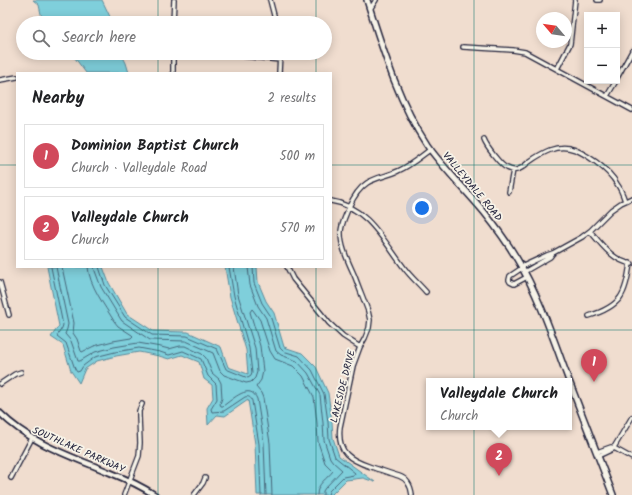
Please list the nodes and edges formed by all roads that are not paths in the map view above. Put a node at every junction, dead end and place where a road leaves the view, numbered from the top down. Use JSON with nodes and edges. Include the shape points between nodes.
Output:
{"nodes":[{"id":1,"x":174,"y":0,"type":"edge"},
{"id":2,"x":270,"y":0,"type":"edge"},
{"id":3,"x":367,"y":0,"type":"edge"},
{"id":4,"x":376,"y":0,"type":"edge"},
{"id":5,"x":575,"y":0,"type":"edge"},
{"id":6,"x":596,"y":0,"type":"edge"},
{"id":7,"x":600,"y":0,"type":"edge"},
{"id":8,"x":370,"y":9,"type":"junction"},
{"id":9,"x":173,"y":16,"type":"edge"},
{"id":10,"x":274,"y":16,"type":"edge"},
{"id":11,"x":463,"y":47,"type":"dead end"},
{"id":12,"x":632,"y":51,"type":"edge"},
{"id":13,"x":173,"y":60,"type":"edge"},
{"id":14,"x":280,"y":60,"type":"edge"},
{"id":15,"x":557,"y":69,"type":"junction"},
{"id":16,"x":173,"y":72,"type":"edge"},
{"id":17,"x":280,"y":72,"type":"edge"},
{"id":18,"x":620,"y":73,"type":"edge"},
{"id":19,"x":16,"y":77,"type":"edge"},
{"id":20,"x":0,"y":80,"type":"edge"},
{"id":21,"x":614,"y":84,"type":"edge"},
{"id":22,"x":607,"y":96,"type":"junction"},
{"id":23,"x":632,"y":110,"type":"edge"},
{"id":24,"x":484,"y":140,"type":"dead end"},
{"id":25,"x":431,"y":149,"type":"junction"},
{"id":26,"x":513,"y":170,"type":"junction"},
{"id":27,"x":509,"y":192,"type":"dead end"},
{"id":28,"x":632,"y":198,"type":"edge"},
{"id":29,"x":332,"y":201,"type":"edge"},
{"id":30,"x":625,"y":201,"type":"junction"},
{"id":31,"x":349,"y":207,"type":"junction"},
{"id":32,"x":590,"y":231,"type":"junction"},
{"id":33,"x":631,"y":264,"type":"edge"},
{"id":34,"x":288,"y":268,"type":"edge"},
{"id":35,"x":522,"y":269,"type":"junction"},
{"id":36,"x":527,"y":277,"type":"junction"},
{"id":37,"x":0,"y":285,"type":"edge"},
{"id":38,"x":426,"y":292,"type":"dead end"},
{"id":39,"x":9,"y":315,"type":"dead end"},
{"id":40,"x":589,"y":316,"type":"dead end"},
{"id":41,"x":360,"y":347,"type":"junction"},
{"id":42,"x":21,"y":372,"type":"dead end"},
{"id":43,"x":568,"y":378,"type":"edge"},
{"id":44,"x":0,"y":384,"type":"edge"},
{"id":45,"x":572,"y":389,"type":"edge"},
{"id":46,"x":142,"y":404,"type":"dead end"},
{"id":47,"x":0,"y":413,"type":"edge"},
{"id":48,"x":632,"y":417,"type":"edge"},
{"id":49,"x":32,"y":438,"type":"junction"},
{"id":50,"x":614,"y":448,"type":"junction"},
{"id":51,"x":597,"y":454,"type":"junction"},
{"id":52,"x":632,"y":458,"type":"edge"},
{"id":53,"x":11,"y":478,"type":"dead end"},
{"id":54,"x":204,"y":478,"type":"dead end"},
{"id":55,"x":129,"y":481,"type":"junction"},
{"id":56,"x":124,"y":494,"type":"edge"},
{"id":57,"x":155,"y":495,"type":"edge"},
{"id":58,"x":194,"y":495,"type":"edge"},
{"id":59,"x":412,"y":495,"type":"edge"},
{"id":60,"x":613,"y":495,"type":"edge"}],
"edges":[{"from":1,"to":9,"type":"street"},
{"from":2,"to":10,"type":"street"},
{"from":3,"to":8,"type":"main road","name":"VALLEYDALE ROAD"},
{"from":4,"to":8,"type":"street"},
{"from":5,"to":15,"type":"street","via":[[570,44]]},
{"from":6,"to":7,"type":"street"},
{"from":8,"to":25,"type":"main road","name":"VALLEYDALE ROAD","via":[[400,95]]},
{"from":11,"to":15,"type":"street","via":[[521,51]]},
{"from":12,"to":18,"type":"street"},
{"from":13,"to":16,"type":"street"},
{"from":14,"to":17,"type":"street"},
{"from":15,"to":22,"type":"street"},
{"from":19,"to":20,"type":"street"},
{"from":21,"to":22,"type":"street"},
{"from":22,"to":23,"type":"street"},
{"from":24,"to":26,"type":"street","via":[[501,163]]},
{"from":25,"to":31,"type":"street","name":"LAKESIDE DRIVE","via":[[400,170],[367,183]]},
{"from":25,"to":35,"type":"main road","name":"VALLEYDALE ROAD","via":[[490,220]]},
{"from":26,"to":27,"type":"street"},
{"from":26,"to":30,"type":"street","via":[[552,149],[574,149],[585,154],[609,174],[618,185]]},
{"from":28,"to":30,"type":"street"},
{"from":29,"to":31,"type":"street"},
{"from":30,"to":32,"type":"street","via":[[606,214]]},
{"from":31,"to":38,"type":"street","via":[[368,221]]},
{"from":31,"to":41,"type":"street","name":"LAKESIDE DRIVE","via":[[343,222],[342,242],[370,320],[368,332]]},
{"from":32,"to":33,"type":"street","via":[[612,255]]},
{"from":32,"to":35,"type":"street"},
{"from":33,"to":40,"type":"street","via":[[627,284],[619,299],[608,309]]},
{"from":34,"to":41,"type":"street","via":[[293,279],[329,323]]},
{"from":35,"to":36,"type":"main road","name":"VALLEYDALE ROAD"},
{"from":35,"to":36,"type":"street","via":[[510,276],[510,282],[514,284]]},
{"from":36,"to":43,"type":"main road","name":"VALLEYDALE ROAD"},
{"from":37,"to":39,"type":"street"},
{"from":41,"to":59,"type":"street","name":"LAKESIDE DRIVE","via":[[353,366],[340,427],[341,444],[347,455],[356,461],[405,479]]},
{"from":42,"to":44,"type":"street"},
{"from":45,"to":51,"type":"main road","name":"VALLEYDALE ROAD"},
{"from":46,"to":55,"type":"street","via":[[139,411],[140,452]]},
{"from":47,"to":49,"type":"street","name":"SOUTHLAKE PARKWAY"},
{"from":48,"to":50,"type":"street"},
{"from":49,"to":53,"type":"street"},
{"from":49,"to":55,"type":"street","name":"SOUTHLAKE PARKWAY"},
{"from":50,"to":51,"type":"street","via":[[612,451]]},
{"from":50,"to":52,"type":"street"},
{"from":51,"to":60,"type":"main road","name":"VALLEYDALE ROAD"},
{"from":54,"to":58,"type":"street"},
{"from":55,"to":56,"type":"street"},
{"from":55,"to":57,"type":"street","name":"SOUTHLAKE PARKWAY"}]}
